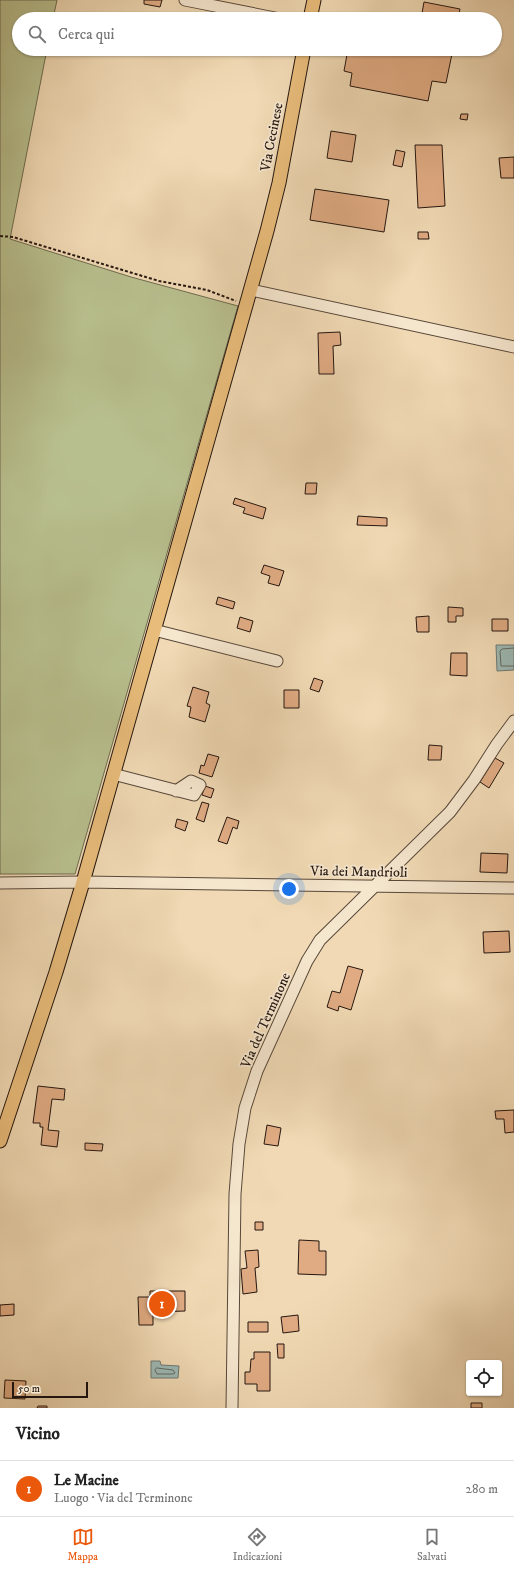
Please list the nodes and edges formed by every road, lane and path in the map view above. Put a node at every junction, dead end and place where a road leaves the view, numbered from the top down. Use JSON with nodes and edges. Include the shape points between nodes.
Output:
{"nodes":[{"id":1,"x":185,"y":0,"type":"edge"},
{"id":2,"x":314,"y":0,"type":"edge"},
{"id":3,"x":245,"y":12,"type":"edge"},
{"id":4,"x":311,"y":12,"type":"edge"},
{"id":5,"x":303,"y":56,"type":"edge"},
{"id":6,"x":0,"y":236,"type":"edge"},
{"id":7,"x":251,"y":290,"type":"junction"},
{"id":8,"x":246,"y":304,"type":"junction"},
{"id":9,"x":514,"y":347,"type":"edge"},
{"id":10,"x":154,"y":630,"type":"junction"},
{"id":11,"x":277,"y":661,"type":"dead end"},
{"id":12,"x":514,"y":721,"type":"edge"},
{"id":13,"x":113,"y":774,"type":"junction"},
{"id":14,"x":176,"y":791,"type":"dead end"},
{"id":15,"x":83,"y":882,"type":"junction"},
{"id":16,"x":0,"y":883,"type":"edge"},
{"id":17,"x":374,"y":887,"type":"junction"},
{"id":18,"x":514,"y":888,"type":"edge"},
{"id":19,"x":0,"y":1141,"type":"edge"},
{"id":20,"x":232,"y":1408,"type":"edge"}],
"edges":[{"from":1,"to":3,"type":"street"},
{"from":2,"to":4,"type":"main road"},
{"from":5,"to":7,"type":"main road","name":"Via Cecinese","via":[[279,183]]},
{"from":6,"to":8,"type":"path","via":[[13,237],[159,281],[207,290]]},
{"from":7,"to":8,"type":"main road","name":"Via Cecinese"},
{"from":7,"to":9,"type":"street"},
{"from":8,"to":10,"type":"main road","name":"Via Cecinese"},
{"from":10,"to":11,"type":"street"},
{"from":10,"to":13,"type":"main road","name":"Via Cecinese"},
{"from":12,"to":17,"type":"street","name":"Via del Terminone","via":[[450,812]]},
{"from":13,"to":14,"type":"street"},
{"from":13,"to":15,"type":"main road","name":"Via Cecinese"},
{"from":15,"to":16,"type":"street","name":"Via dei Mandrioli"},
{"from":15,"to":17,"type":"street","name":"Via dei Mandrioli"},
{"from":15,"to":19,"type":"main road","name":"Via Cecinese"},
{"from":17,"to":18,"type":"street","name":"Via dei Mandrioli"},
{"from":17,"to":20,"type":"street","name":"Via del Terminone","via":[[313,949],[257,1071],[245,1108],[235,1194]]}]}
